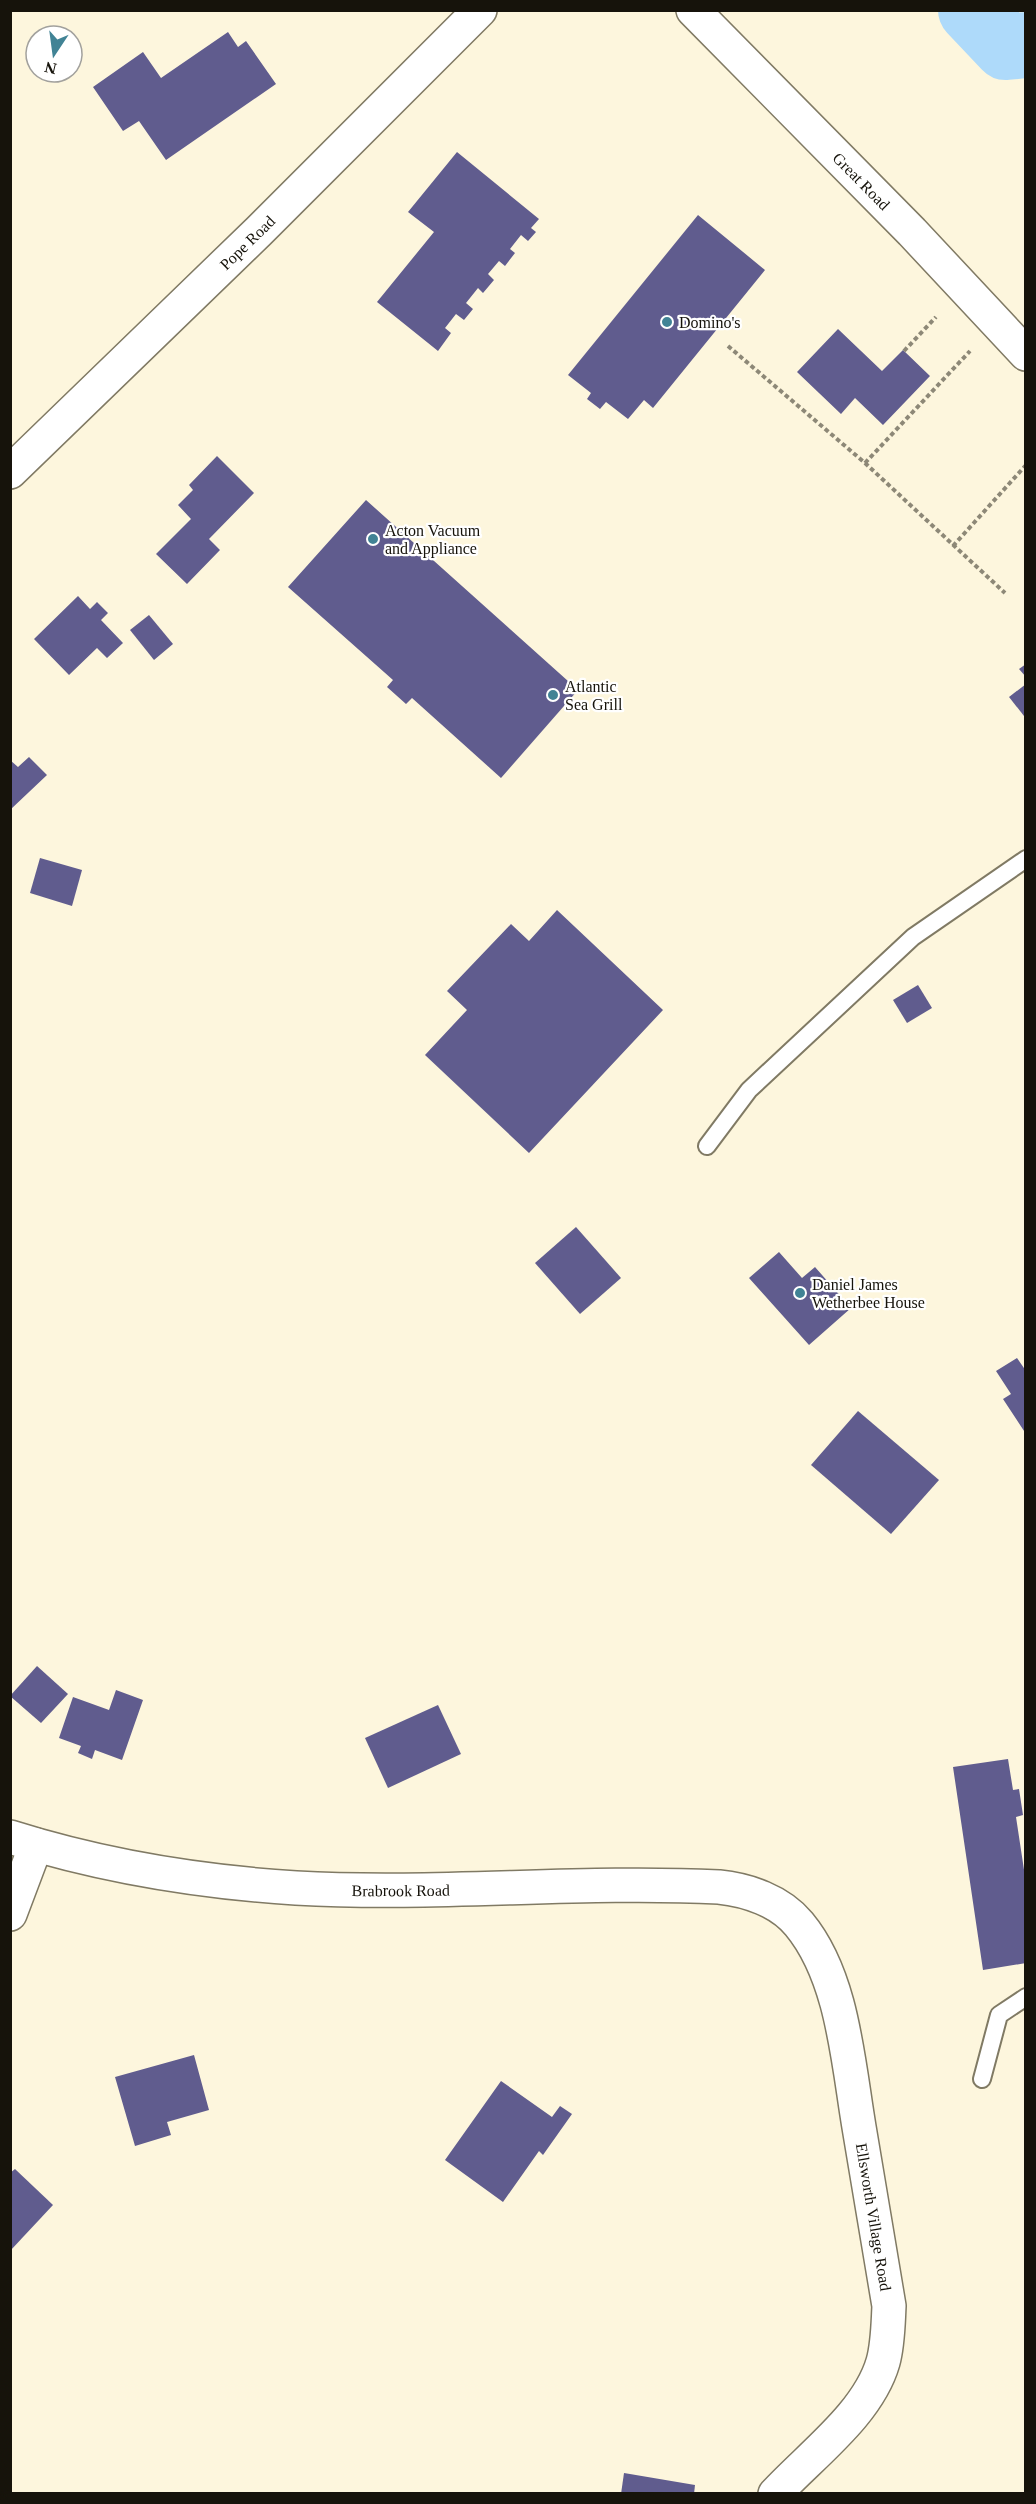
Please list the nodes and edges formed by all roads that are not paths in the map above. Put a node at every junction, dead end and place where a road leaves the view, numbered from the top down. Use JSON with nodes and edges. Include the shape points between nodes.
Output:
{"nodes":[{"id":1,"x":480,"y":10,"type":"edge"},
{"id":2,"x":693,"y":10,"type":"edge"},
{"id":3,"x":1026,"y":354,"type":"edge"},
{"id":4,"x":12,"y":467,"type":"edge"},
{"id":5,"x":1026,"y":859,"type":"edge"},
{"id":6,"x":707,"y":1146,"type":"dead end"},
{"id":7,"x":23,"y":1841,"type":"edge"},
{"id":8,"x":10,"y":1914,"type":"edge"},
{"id":9,"x":790,"y":1914,"type":"joint"},
{"id":10,"x":1026,"y":1997,"type":"edge"},
{"id":11,"x":982,"y":2079,"type":"dead end"},
{"id":12,"x":775,"y":2493,"type":"edge"}],
"edges":[{"from":1,"to":4,"type":"street","name":"Pope Road","via":[[267,223]]},
{"from":2,"to":3,"type":"street","name":"Great Road"},
{"from":5,"to":6,"type":"lane","via":[[913,937],[749,1090]]},
{"from":7,"to":8,"type":"street"},
{"from":7,"to":9,"type":"street","name":"Brabrook Road","via":[[237,1883],[298,1888],[719,1887],[761,1897]]},
{"from":9,"to":12,"type":"street","name":"Ellsworth Village Road","via":[[817,1954],[841,2018],[889,2306],[883,2363],[872,2386],[828,2442]]},
{"from":10,"to":11,"type":"lane","via":[[999,2014]]}]}
